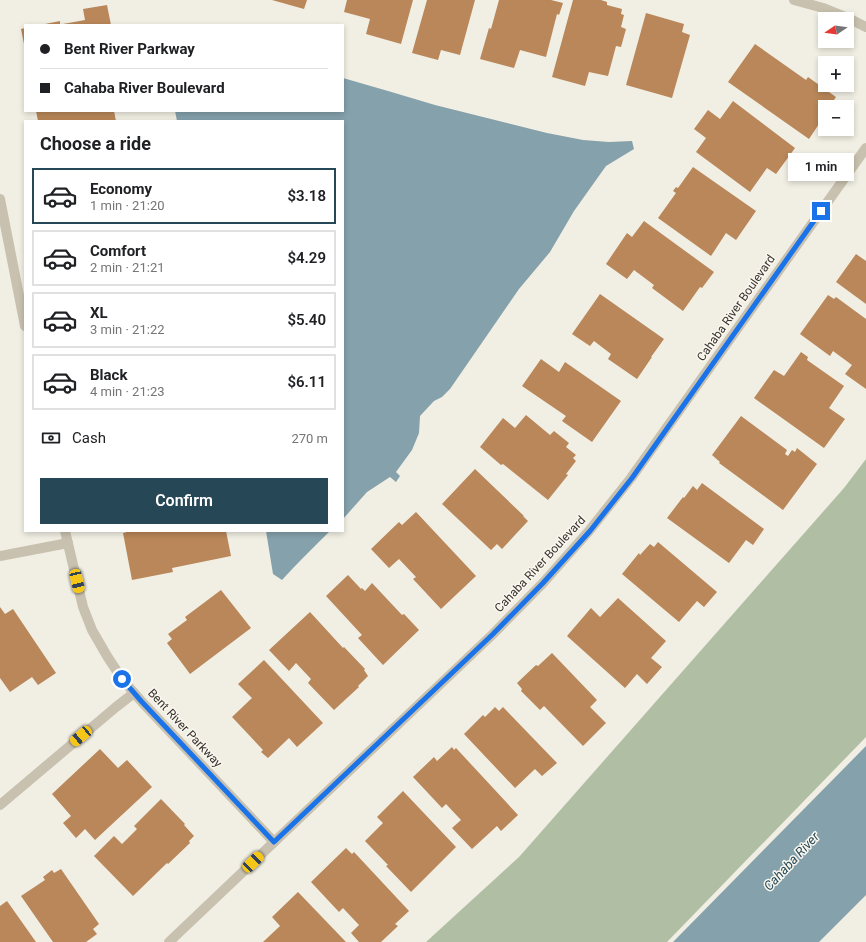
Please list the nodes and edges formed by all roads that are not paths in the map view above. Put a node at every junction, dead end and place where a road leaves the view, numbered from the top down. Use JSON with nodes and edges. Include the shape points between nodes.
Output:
{"nodes":[{"id":1,"x":794,"y":0,"type":"edge"},
{"id":2,"x":866,"y":27,"type":"edge"},
{"id":3,"x":866,"y":148,"type":"edge"},
{"id":4,"x":0,"y":199,"type":"edge"},
{"id":5,"x":24,"y":321,"type":"edge"},
{"id":6,"x":66,"y":532,"type":"edge"},
{"id":7,"x":68,"y":543,"type":"junction"},
{"id":8,"x":0,"y":556,"type":"edge"},
{"id":9,"x":134,"y":693,"type":"junction"},
{"id":10,"x":0,"y":805,"type":"edge"},
{"id":11,"x":274,"y":842,"type":"junction"},
{"id":12,"x":169,"y":942,"type":"edge"}],
"edges":[{"from":1,"to":2,"type":"street","via":[[823,8]]},
{"from":3,"to":11,"type":"street","name":"Cahaba River Boulevard","via":[[632,478],[590,531],[493,634]]},
{"from":4,"to":5,"type":"street"},
{"from":6,"to":7,"type":"street","name":"Bent River Parkway"},
{"from":7,"to":8,"type":"street"},
{"from":7,"to":9,"type":"street","name":"Bent River Parkway","via":[[83,607],[92,630],[122,679]]},
{"from":9,"to":10,"type":"street"},
{"from":9,"to":11,"type":"street","name":"Bent River Parkway"},
{"from":11,"to":12,"type":"street","name":"Cahaba River Boulevard"}]}
